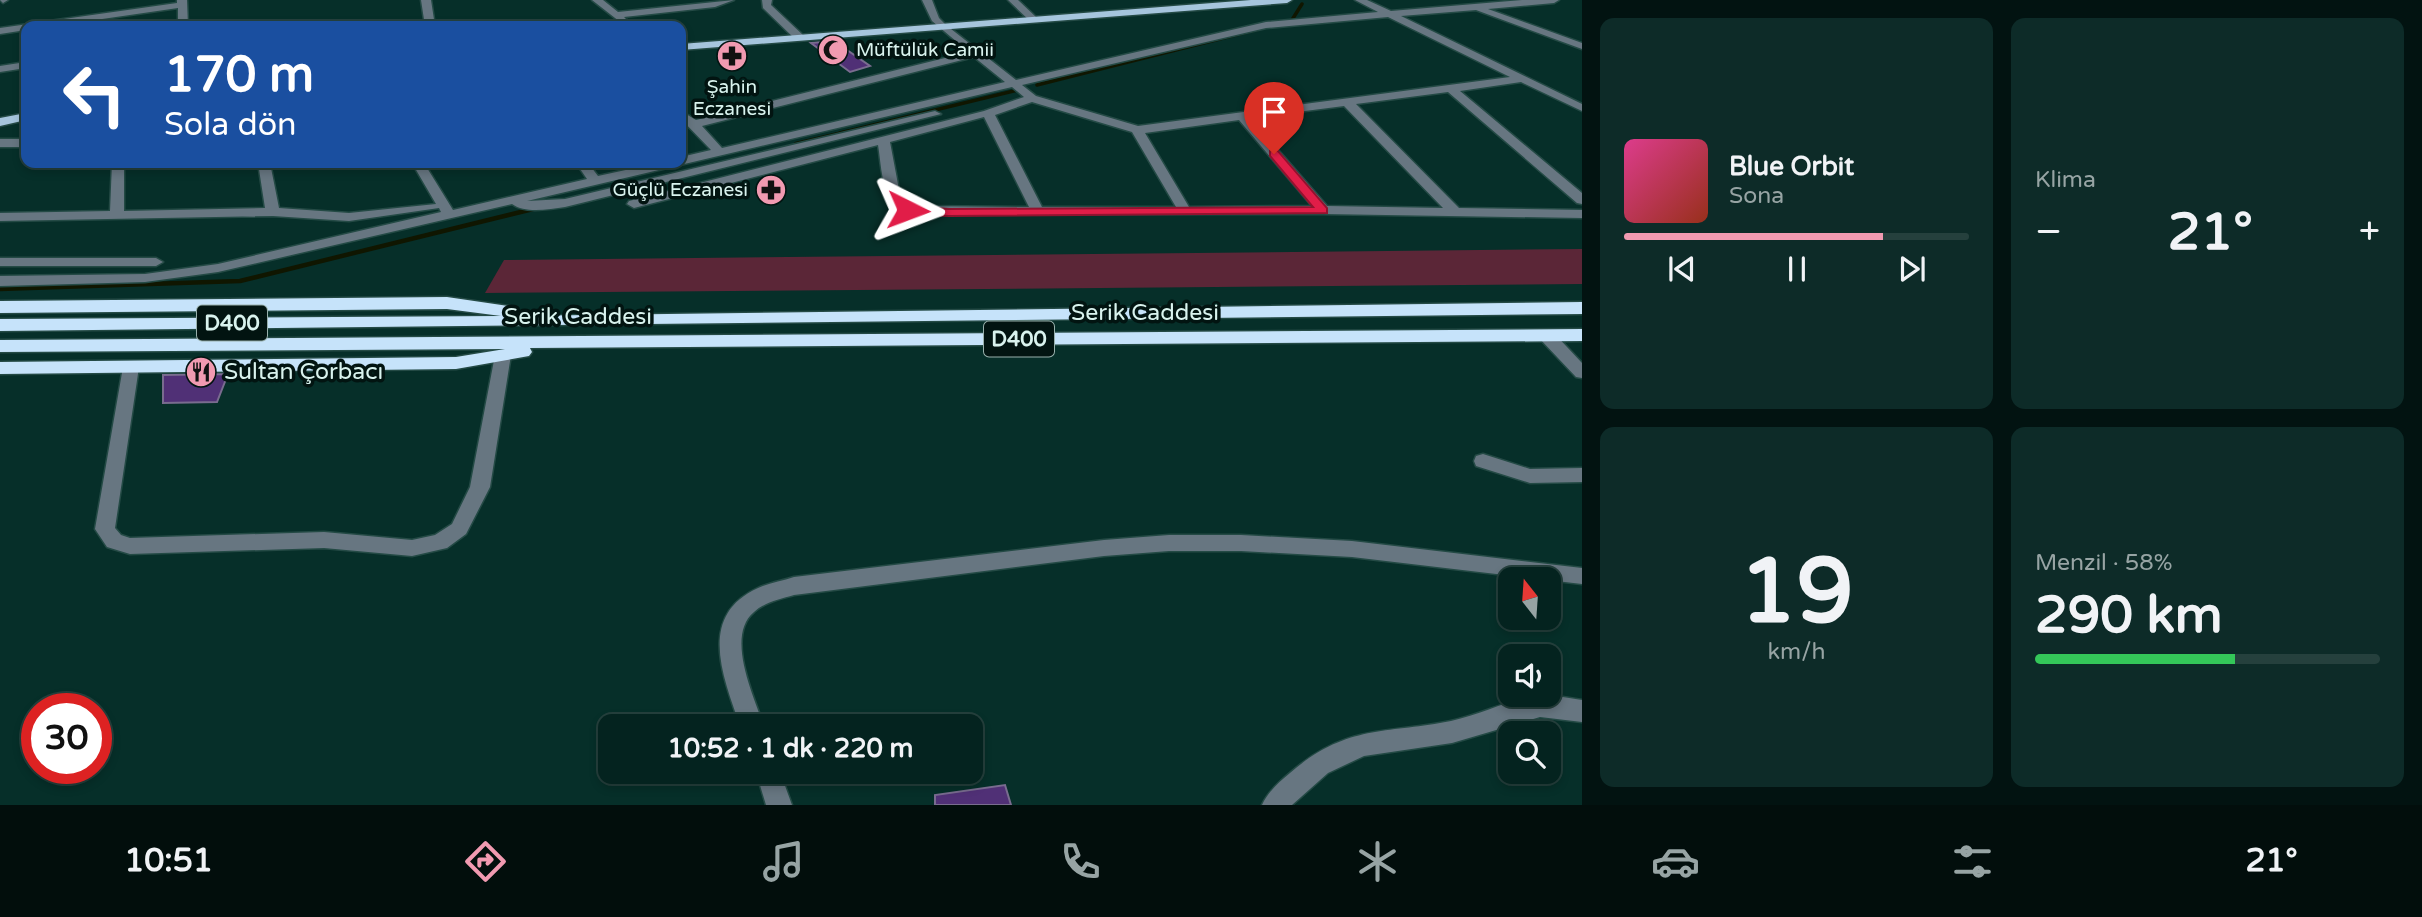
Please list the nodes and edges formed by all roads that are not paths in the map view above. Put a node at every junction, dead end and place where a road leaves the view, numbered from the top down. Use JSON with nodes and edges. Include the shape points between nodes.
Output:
{"nodes":[{"id":1,"x":426,"y":0,"type":"edge"},
{"id":2,"x":597,"y":0,"type":"edge"},
{"id":3,"x":729,"y":0,"type":"edge"},
{"id":4,"x":767,"y":0,"type":"edge"},
{"id":5,"x":927,"y":0,"type":"edge"},
{"id":6,"x":1013,"y":0,"type":"edge"},
{"id":7,"x":1287,"y":0,"type":"edge"},
{"id":8,"x":1360,"y":0,"type":"edge"},
{"id":9,"x":1554,"y":0,"type":"edge"},
{"id":10,"x":182,"y":2,"type":"edge"},
{"id":11,"x":1231,"y":2,"type":"edge"},
{"id":12,"x":1475,"y":8,"type":"junction"},
{"id":13,"x":616,"y":15,"type":"junction"},
{"id":14,"x":1386,"y":15,"type":"junction"},
{"id":15,"x":1034,"y":20,"type":"junction"},
{"id":16,"x":63,"y":21,"type":"edge"},
{"id":17,"x":183,"y":21,"type":"edge"},
{"id":18,"x":429,"y":21,"type":"edge"},
{"id":19,"x":623,"y":21,"type":"edge"},
{"id":20,"x":943,"y":27,"type":"junction"},
{"id":21,"x":21,"y":28,"type":"edge"},
{"id":22,"x":0,"y":31,"type":"edge"},
{"id":23,"x":1582,"y":31,"type":"edge"},
{"id":24,"x":1544,"y":34,"type":"junction"},
{"id":25,"x":800,"y":38,"type":"junction"},
{"id":26,"x":1582,"y":46,"type":"edge"},
{"id":27,"x":686,"y":47,"type":"edge"},
{"id":28,"x":975,"y":54,"type":"junction"},
{"id":29,"x":21,"y":66,"type":"edge"},
{"id":30,"x":0,"y":69,"type":"edge"},
{"id":31,"x":1522,"y":79,"type":"junction"},
{"id":32,"x":1014,"y":83,"type":"junction"},
{"id":33,"x":1450,"y":88,"type":"junction"},
{"id":34,"x":979,"y":91,"type":"junction"},
{"id":35,"x":1032,"y":98,"type":"junction"},
{"id":36,"x":1347,"y":102,"type":"junction"},
{"id":37,"x":1582,"y":108,"type":"edge"},
{"id":38,"x":988,"y":113,"type":"junction"},
{"id":39,"x":1242,"y":116,"type":"junction"},
{"id":40,"x":21,"y":118,"type":"edge"},
{"id":41,"x":686,"y":118,"type":"edge"},
{"id":42,"x":0,"y":122,"type":"edge"},
{"id":43,"x":694,"y":124,"type":"junction"},
{"id":44,"x":1137,"y":130,"type":"junction"},
{"id":45,"x":883,"y":139,"type":"junction"},
{"id":46,"x":21,"y":142,"type":"edge"},
{"id":47,"x":0,"y":143,"type":"edge"},
{"id":48,"x":719,"y":152,"type":"junction"},
{"id":49,"x":686,"y":160,"type":"edge"},
{"id":50,"x":118,"y":168,"type":"edge"},
{"id":51,"x":265,"y":168,"type":"edge"},
{"id":52,"x":421,"y":168,"type":"edge"},
{"id":53,"x":585,"y":168,"type":"edge"},
{"id":54,"x":651,"y":168,"type":"edge"},
{"id":55,"x":594,"y":181,"type":"junction"},
{"id":56,"x":1582,"y":200,"type":"edge"},
{"id":57,"x":509,"y":201,"type":"junction"},
{"id":58,"x":634,"y":204,"type":"dead end"},
{"id":59,"x":446,"y":210,"type":"junction"},
{"id":60,"x":1322,"y":210,"type":"junction"},
{"id":61,"x":1185,"y":211,"type":"junction"},
{"id":62,"x":273,"y":212,"type":"junction"},
{"id":63,"x":1038,"y":212,"type":"junction"},
{"id":64,"x":1455,"y":212,"type":"junction"},
{"id":65,"x":117,"y":214,"type":"junction"},
{"id":66,"x":1582,"y":214,"type":"edge"},
{"id":67,"x":0,"y":217,"type":"edge"},
{"id":68,"x":0,"y":262,"type":"edge"},
{"id":69,"x":156,"y":262,"type":"dead end"},
{"id":70,"x":0,"y":281,"type":"edge"},
{"id":71,"x":0,"y":307,"type":"edge"},
{"id":72,"x":1582,"y":308,"type":"edge"},
{"id":73,"x":583,"y":321,"type":"junction"},
{"id":74,"x":0,"y":325,"type":"edge"},
{"id":75,"x":1546,"y":335,"type":"junction"},
{"id":76,"x":1582,"y":335,"type":"edge"},
{"id":77,"x":580,"y":341,"type":"junction"},
{"id":78,"x":0,"y":346,"type":"edge"},
{"id":79,"x":503,"y":355,"type":"junction"},
{"id":80,"x":131,"y":367,"type":"junction"},
{"id":81,"x":0,"y":368,"type":"edge"},
{"id":82,"x":1582,"y":373,"type":"edge"},
{"id":83,"x":1483,"y":461,"type":"dead end"},
{"id":84,"x":1582,"y":475,"type":"edge"},
{"id":85,"x":1582,"y":576,"type":"edge"},
{"id":86,"x":1582,"y":711,"type":"edge"},
{"id":87,"x":748,"y":714,"type":"edge"},
{"id":88,"x":772,"y":784,"type":"edge"},
{"id":89,"x":779,"y":805,"type":"edge"},
{"id":90,"x":1275,"y":805,"type":"edge"}],
"edges":[{"from":1,"to":18,"type":"street"},
{"from":2,"to":13,"type":"street"},
{"from":3,"to":13,"type":"street"},
{"from":4,"to":25,"type":"street","via":[[766,6]]},
{"from":5,"to":20,"type":"street"},
{"from":6,"to":15,"type":"street"},
{"from":7,"to":11,"type":"main road"},
{"from":8,"to":14,"type":"street"},
{"from":9,"to":12,"type":"street"},
{"from":10,"to":16,"type":"street"},
{"from":10,"to":17,"type":"street"},
{"from":11,"to":15,"type":"main road"},
{"from":12,"to":14,"type":"street"},
{"from":12,"to":24,"type":"street"},
{"from":13,"to":19,"type":"street"},
{"from":14,"to":31,"type":"street"},
{"from":14,"to":32,"type":"street","via":[[1266,25]]},
{"from":15,"to":20,"type":"main road"},
{"from":20,"to":25,"type":"main road"},
{"from":20,"to":28,"type":"street"},
{"from":21,"to":22,"type":"street"},
{"from":23,"to":24,"type":"street"},
{"from":24,"to":26,"type":"street"},
{"from":25,"to":27,"type":"main road"},
{"from":28,"to":32,"type":"street"},
{"from":28,"to":43,"type":"street"},
{"from":29,"to":30,"type":"street"},
{"from":31,"to":33,"type":"street"},
{"from":31,"to":37,"type":"street"},
{"from":32,"to":34,"type":"street"},
{"from":32,"to":35,"type":"street"},
{"from":33,"to":36,"type":"street"},
{"from":33,"to":56,"type":"street"},
{"from":34,"to":48,"type":"street"},
{"from":34,"to":57,"type":"street","via":[[980,99],[969,106],[565,204]]},
{"from":35,"to":38,"type":"street"},
{"from":35,"to":44,"type":"street"},
{"from":36,"to":39,"type":"street"},
{"from":36,"to":64,"type":"street"},
{"from":38,"to":45,"type":"street"},
{"from":38,"to":63,"type":"street"},
{"from":39,"to":44,"type":"street"},
{"from":39,"to":60,"type":"street"},
{"from":40,"to":42,"type":"main road"},
{"from":41,"to":43,"type":"street"},
{"from":43,"to":48,"type":"street"},
{"from":44,"to":61,"type":"street"},
{"from":45,"to":58,"type":"street"},
{"from":45,"to":63,"type":"street","via":[[894,196],[908,210]]},
{"from":46,"to":47,"type":"street"},
{"from":48,"to":49,"type":"street"},
{"from":50,"to":65,"type":"street"},
{"from":51,"to":62,"type":"street"},
{"from":52,"to":59,"type":"street"},
{"from":53,"to":55,"type":"street"},
{"from":54,"to":55,"type":"street"},
{"from":55,"to":57,"type":"street"},
{"from":57,"to":59,"type":"street"},
{"from":59,"to":62,"type":"street","via":[[349,217]]},
{"from":59,"to":70,"type":"street","via":[[257,260],[181,274]]},
{"from":60,"to":61,"type":"street"},
{"from":60,"to":64,"type":"street"},
{"from":61,"to":63,"type":"street"},
{"from":62,"to":65,"type":"street"},
{"from":64,"to":66,"type":"street"},
{"from":65,"to":67,"type":"street"},
{"from":68,"to":69,"type":"street"},
{"from":71,"to":73,"type":"highway","via":[[447,303]]},
{"from":72,"to":73,"type":"highway","name":"Serik Caddesi","number":"D400"},
{"from":73,"to":74,"type":"highway","name":"Serik Caddesi","number":"D400"},
{"from":75,"to":76,"type":"highway","name":"Serik Caddesi","number":"D400"},
{"from":75,"to":77,"type":"highway","name":"Serik Caddesi","number":"D400"},
{"from":75,"to":82,"type":"street"},
{"from":77,"to":78,"type":"highway","name":"Serik Caddesi","number":"D400"},
{"from":77,"to":79,"type":"highway"},
{"from":79,"to":80,"type":"highway","via":[[456,363]]},
{"from":79,"to":80,"type":"street","via":[[480,487],[459,529],[440,542],[412,548],[324,540],[140,546],[114,541],[105,529]]},
{"from":80,"to":81,"type":"highway"},
{"from":83,"to":84,"type":"street","via":[[1530,476]]},
{"from":85,"to":87,"type":"street","via":[[1352,550],[1169,543],[794,586],[753,600],[738,613],[731,629],[728,652]]},
{"from":86,"to":90,"type":"street","via":[[1539,706],[1449,732],[1351,748],[1293,785]]},
{"from":88,"to":89,"type":"street"}]}
